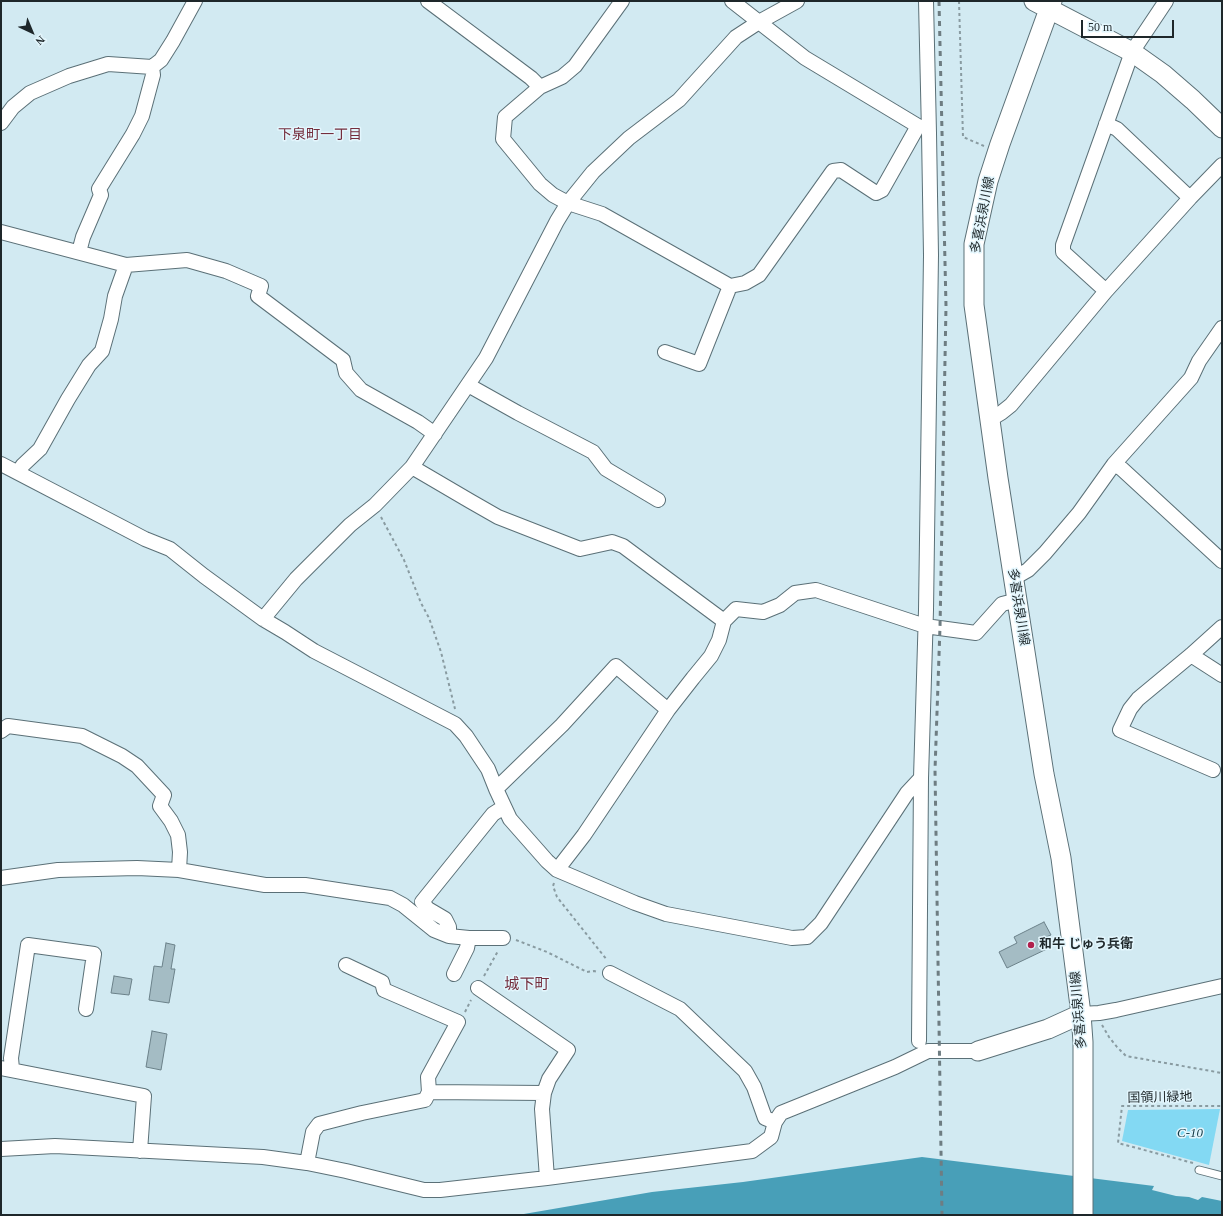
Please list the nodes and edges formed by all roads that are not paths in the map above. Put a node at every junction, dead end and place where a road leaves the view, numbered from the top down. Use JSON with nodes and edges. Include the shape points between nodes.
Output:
{"nodes":[{"id":1,"x":195,"y":1,"type":"edge"},
{"id":2,"x":428,"y":1,"type":"edge"},
{"id":3,"x":622,"y":1,"type":"edge"},
{"id":4,"x":732,"y":1,"type":"edge"},
{"id":5,"x":797,"y":1,"type":"edge"},
{"id":6,"x":926,"y":1,"type":"edge"},
{"id":7,"x":1166,"y":1,"type":"edge"},
{"id":8,"x":1045,"y":3,"type":"edge"},
{"id":9,"x":758,"y":22,"type":"junction"},
{"id":10,"x":1132,"y":52,"type":"junction"},
{"id":11,"x":152,"y":67,"type":"junction"},
{"id":12,"x":540,"y":86,"type":"junction"},
{"id":13,"x":1,"y":123,"type":"edge"},
{"id":14,"x":1106,"y":124,"type":"junction"},
{"id":15,"x":1222,"y":128,"type":"edge"},
{"id":16,"x":924,"y":129,"type":"junction"},
{"id":17,"x":1222,"y":165,"type":"edge"},
{"id":18,"x":1190,"y":198,"type":"junction"},
{"id":19,"x":568,"y":203,"type":"junction"},
{"id":20,"x":1,"y":232,"type":"edge"},
{"id":21,"x":79,"y":252,"type":"junction"},
{"id":22,"x":126,"y":265,"type":"junction"},
{"id":23,"x":730,"y":286,"type":"junction"},
{"id":24,"x":1106,"y":290,"type":"junction"},
{"id":25,"x":1222,"y":328,"type":"edge"},
{"id":26,"x":665,"y":352,"type":"dead end"},
{"id":27,"x":468,"y":385,"type":"junction"},
{"id":28,"x":991,"y":419,"type":"junction"},
{"id":29,"x":435,"y":434,"type":"junction"},
{"id":30,"x":1,"y":464,"type":"edge"},
{"id":31,"x":1114,"y":464,"type":"junction"},
{"id":32,"x":412,"y":467,"type":"junction"},
{"id":33,"x":18,"y":472,"type":"junction"},
{"id":34,"x":658,"y":500,"type":"dead end"},
{"id":35,"x":1222,"y":561,"type":"edge"},
{"id":36,"x":1014,"y":578,"type":"junction"},
{"id":37,"x":1018,"y":600,"type":"junction"},
{"id":38,"x":263,"y":619,"type":"junction"},
{"id":39,"x":724,"y":621,"type":"junction"},
{"id":40,"x":925,"y":626,"type":"junction"},
{"id":41,"x":1222,"y":627,"type":"edge"},
{"id":42,"x":1191,"y":655,"type":"junction"},
{"id":43,"x":1222,"y":674,"type":"edge"},
{"id":44,"x":668,"y":710,"type":"junction"},
{"id":45,"x":1,"y":731,"type":"edge"},
{"id":46,"x":1213,"y":770,"type":"dead end"},
{"id":47,"x":921,"y":778,"type":"junction"},
{"id":48,"x":496,"y":789,"type":"junction"},
{"id":49,"x":504,"y":806,"type":"junction"},
{"id":50,"x":180,"y":870,"type":"junction"},
{"id":51,"x":557,"y":870,"type":"junction"},
{"id":52,"x":1,"y":878,"type":"edge"},
{"id":53,"x":449,"y":936,"type":"junction"},
{"id":54,"x":469,"y":938,"type":"junction"},
{"id":55,"x":503,"y":938,"type":"road end"},
{"id":56,"x":346,"y":965,"type":"dead end"},
{"id":57,"x":610,"y":973,"type":"road end"},
{"id":58,"x":454,"y":974,"type":"dead end"},
{"id":59,"x":1222,"y":986,"type":"edge"},
{"id":60,"x":478,"y":988,"type":"dead end"},
{"id":61,"x":86,"y":1009,"type":"dead end"},
{"id":62,"x":1090,"y":1014,"type":"junction"},
{"id":63,"x":919,"y":1041,"type":"dead end"},
{"id":64,"x":978,"y":1051,"type":"joint"},
{"id":65,"x":7,"y":1069,"type":"edge"},
{"id":66,"x":429,"y":1092,"type":"junction"},
{"id":67,"x":544,"y":1093,"type":"junction"},
{"id":68,"x":775,"y":1122,"type":"junction"},
{"id":69,"x":1,"y":1150,"type":"edge"},
{"id":70,"x":140,"y":1151,"type":"junction"},
{"id":71,"x":307,"y":1163,"type":"junction"},
{"id":72,"x":1199,"y":1168,"type":"road end"},
{"id":73,"x":1222,"y":1176,"type":"edge"},
{"id":74,"x":547,"y":1178,"type":"junction"},
{"id":75,"x":1083,"y":1215,"type":"edge"}],
"edges":[{"from":1,"to":11,"type":"street","via":[[161,60]]},
{"from":2,"to":12,"type":"street"},
{"from":3,"to":12,"type":"street","via":[[574,66],[562,77]]},
{"from":4,"to":9,"type":"street"},
{"from":5,"to":9,"type":"street"},
{"from":6,"to":16,"type":"street"},
{"from":7,"to":10,"type":"street"},
{"from":8,"to":10,"type":"main road"},
{"from":8,"to":28,"type":"main road","name":"多喜浜泉川線","via":[[988,181],[974,244],[974,305]]},
{"from":9,"to":16,"type":"street","via":[[805,58]]},
{"from":9,"to":19,"type":"street","via":[[736,37],[679,100],[629,138],[593,172]]},
{"from":10,"to":14,"type":"street"},
{"from":10,"to":15,"type":"main road","via":[[1194,100]]},
{"from":11,"to":13,"type":"street","via":[[108,64],[69,76],[30,93],[13,107]]},
{"from":11,"to":21,"type":"street","via":[[153,75],[142,116],[99,189],[101,195]]},
{"from":12,"to":19,"type":"street","via":[[505,117],[503,139],[540,184]]},
{"from":14,"to":18,"type":"street","via":[[1117,129]]},
{"from":14,"to":24,"type":"street","via":[[1063,245],[1063,252]]},
{"from":16,"to":23,"type":"street","via":[[882,190],[876,193],[841,170],[833,172],[759,275],[745,283]]},
{"from":16,"to":40,"type":"street","via":[[931,255]]},
{"from":17,"to":18,"type":"street"},
{"from":18,"to":24,"type":"street"},
{"from":19,"to":23,"type":"street","via":[[602,214]]},
{"from":19,"to":27,"type":"street","via":[[541,249],[486,358]]},
{"from":20,"to":21,"type":"street"},
{"from":21,"to":22,"type":"street"},
{"from":22,"to":29,"type":"street","via":[[186,260],[226,271],[261,286],[258,296],[342,360],[346,373],[361,390]]},
{"from":22,"to":33,"type":"street","via":[[115,296],[102,351],[89,365],[68,398],[40,449]]},
{"from":23,"to":26,"type":"street","via":[[699,364]]},
{"from":24,"to":28,"type":"street","via":[[1011,405]]},
{"from":25,"to":31,"type":"street","via":[[1199,361],[1191,378]]},
{"from":27,"to":29,"type":"street"},
{"from":27,"to":34,"type":"street","via":[[518,414],[594,452],[606,469]]},
{"from":28,"to":36,"type":"main road","name":"多喜浜泉川線"},
{"from":29,"to":32,"type":"street"},
{"from":30,"to":33,"type":"street"},
{"from":31,"to":35,"type":"street"},
{"from":31,"to":36,"type":"street","via":[[1079,513],[1045,553],[1028,570]]},
{"from":32,"to":38,"type":"street","via":[[296,579]]},
{"from":32,"to":39,"type":"street","via":[[498,516],[580,548],[612,542],[623,546]]},
{"from":33,"to":38,"type":"street","via":[[145,539],[170,549]]},
{"from":36,"to":37,"type":"main road","name":"多喜浜泉川線"},
{"from":37,"to":40,"type":"street","via":[[1002,604],[976,633]]},
{"from":37,"to":62,"type":"main road","name":"多喜浜泉川線","via":[[1044,774]]},
{"from":38,"to":48,"type":"street","via":[[314,651],[455,724],[488,769]]},
{"from":39,"to":40,"type":"street","via":[[736,609],[763,612],[780,605],[795,593],[816,590]]},
{"from":39,"to":44,"type":"street","via":[[711,656]]},
{"from":40,"to":47,"type":"street"},
{"from":41,"to":42,"type":"street"},
{"from":42,"to":43,"type":"street"},
{"from":42,"to":46,"type":"street","via":[[1138,699],[1120,730]]},
{"from":44,"to":48,"type":"street","via":[[616,666],[562,725]]},
{"from":44,"to":51,"type":"street","via":[[584,835]]},
{"from":45,"to":50,"type":"street","via":[[8,726],[82,736],[137,766],[164,795],[160,806],[178,835]]},
{"from":47,"to":51,"type":"street","via":[[907,793],[821,923],[807,936],[792,938],[666,914]]},
{"from":47,"to":63,"type":"street"},
{"from":48,"to":49,"type":"street"},
{"from":49,"to":51,"type":"street","via":[[510,819]]},
{"from":49,"to":53,"type":"street","via":[[493,814],[422,902],[428,909],[445,919],[449,927]]},
{"from":50,"to":52,"type":"street","via":[[58,870]]},
{"from":50,"to":53,"type":"street","via":[[265,885],[305,885],[390,898],[434,930]]},
{"from":53,"to":54,"type":"street"},
{"from":54,"to":55,"type":"street"},
{"from":54,"to":58,"type":"street"},
{"from":56,"to":66,"type":"street","via":[[382,982],[384,990],[458,1022],[428,1077]]},
{"from":57,"to":68,"type":"street","via":[[680,1009],[745,1071],[754,1087],[765,1118]]},
{"from":59,"to":62,"type":"street"},
{"from":60,"to":67,"type":"street","via":[[568,1050],[549,1079]]},
{"from":61,"to":65,"type":"street","via":[[94,954],[28,945],[11,1058]]},
{"from":62,"to":64,"type":"main road"},
{"from":62,"to":75,"type":"main road","name":"多喜浜泉川線","via":[[1083,1042]]},
{"from":64,"to":68,"type":"street","via":[[928,1051],[781,1113]]},
{"from":65,"to":70,"type":"street","via":[[144,1096]]},
{"from":66,"to":67,"type":"street"},
{"from":66,"to":71,"type":"street","via":[[425,1100],[319,1124],[313,1132]]},
{"from":67,"to":74,"type":"street","via":[[542,1109]]},
{"from":68,"to":74,"type":"street","via":[[771,1137],[752,1151]]},
{"from":69,"to":70,"type":"street","via":[[55,1146]]},
{"from":70,"to":71,"type":"street","via":[[263,1157]]},
{"from":71,"to":74,"type":"street","via":[[424,1190]]},
{"from":72,"to":73,"type":"lane"}]}
